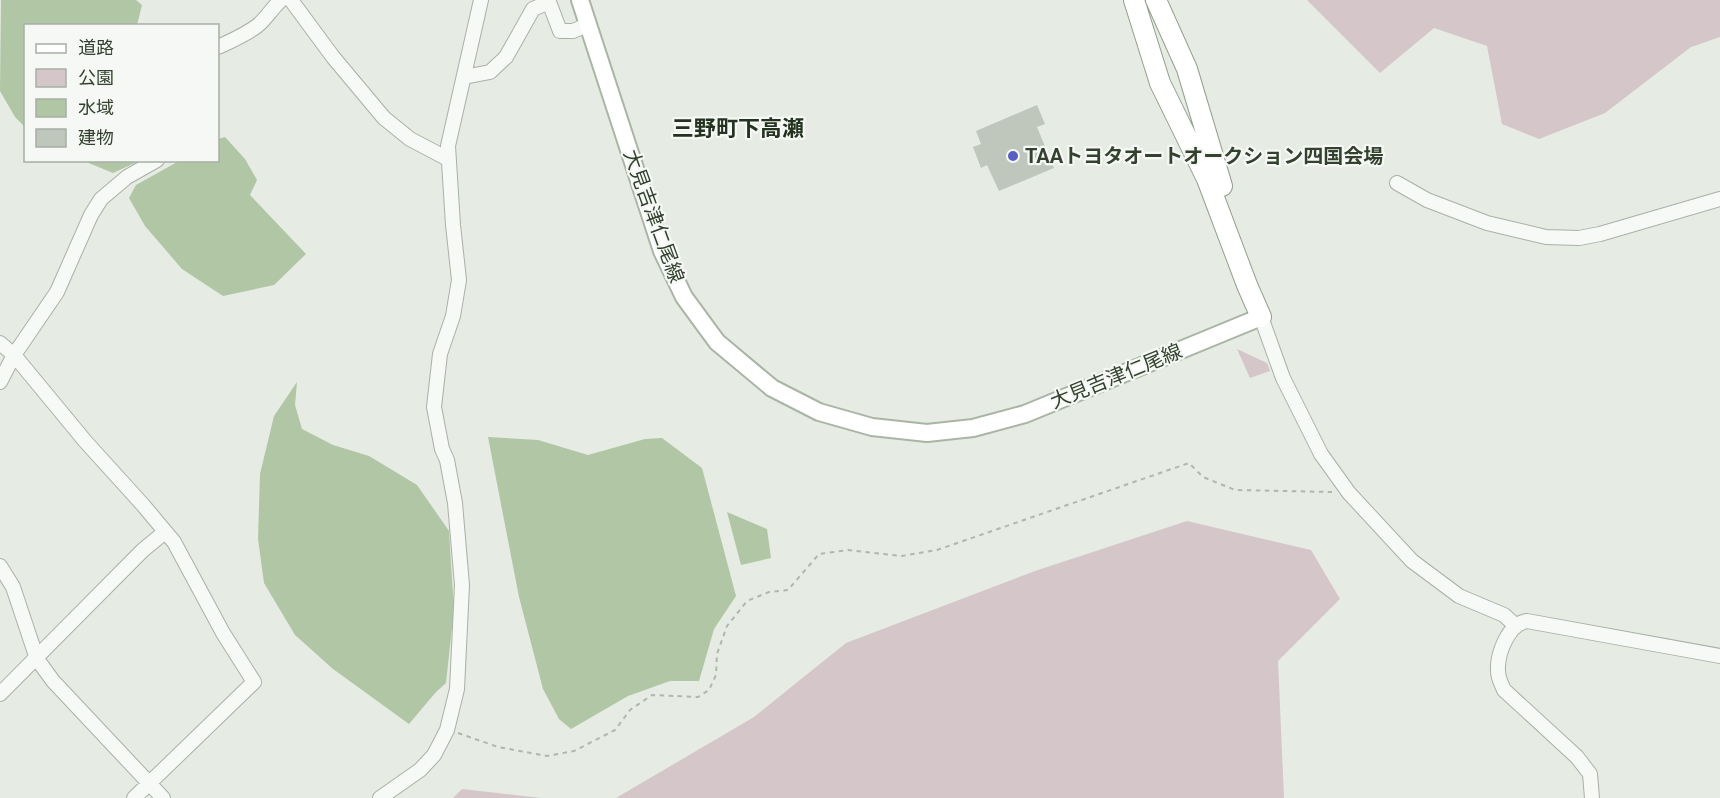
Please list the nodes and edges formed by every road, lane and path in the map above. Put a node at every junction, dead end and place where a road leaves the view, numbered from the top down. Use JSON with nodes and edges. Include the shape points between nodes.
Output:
{"nodes":[{"id":1,"x":281,"y":0,"type":"edge"},
{"id":2,"x":291,"y":0,"type":"edge"},
{"id":3,"x":481,"y":0,"type":"edge"},
{"id":4,"x":580,"y":0,"type":"edge"},
{"id":5,"x":1134,"y":0,"type":"edge"},
{"id":6,"x":1156,"y":0,"type":"edge"},
{"id":7,"x":587,"y":25,"type":"junction"},
{"id":8,"x":219,"y":47,"type":"edge"},
{"id":9,"x":464,"y":77,"type":"junction"},
{"id":10,"x":448,"y":159,"type":"junction"},
{"id":11,"x":153,"y":162,"type":"edge"},
{"id":12,"x":1397,"y":183,"type":"dead end"},
{"id":13,"x":1720,"y":199,"type":"edge"},
{"id":14,"x":1261,"y":317,"type":"junction"},
{"id":15,"x":0,"y":344,"type":"edge"},
{"id":16,"x":14,"y":355,"type":"junction"},
{"id":17,"x":0,"y":382,"type":"edge"},
{"id":18,"x":1348,"y":493,"type":"junction"},
{"id":19,"x":165,"y":532,"type":"junction"},
{"id":20,"x":0,"y":566,"type":"edge"},
{"id":21,"x":1515,"y":625,"type":"junction"},
{"id":22,"x":1720,"y":656,"type":"edge"},
{"id":23,"x":37,"y":659,"type":"junction"},
{"id":24,"x":0,"y":694,"type":"edge"},
{"id":25,"x":447,"y":729,"type":"junction"},
{"id":26,"x":149,"y":784,"type":"junction"},
{"id":27,"x":135,"y":798,"type":"edge"},
{"id":28,"x":163,"y":798,"type":"edge"},
{"id":29,"x":380,"y":798,"type":"edge"},
{"id":30,"x":1592,"y":798,"type":"edge"}],
"edges":[{"from":1,"to":8,"type":"street","via":[[259,25]]},
{"from":2,"to":10,"type":"street","via":[[384,118],[410,139]]},
{"from":3,"to":9,"type":"street"},
{"from":4,"to":7,"type":"main road","name":"大見吉津仁尾線"},
{"from":5,"to":14,"type":"highway","via":[[1160,83],[1207,179]]},
{"from":6,"to":14,"type":"highway","via":[[1187,69],[1215,168],[1255,279]]},
{"from":7,"to":9,"type":"street","via":[[560,31],[549,2],[533,9],[506,57],[490,72]]},
{"from":7,"to":14,"type":"main road","name":"大見吉津仁尾線","via":[[662,251],[684,297],[717,342],[772,388],[819,412],[872,427],[927,432],[973,428],[1025,414]]},
{"from":9,"to":10,"type":"street"},
{"from":10,"to":25,"type":"street","via":[[459,280],[453,316],[440,354],[434,407],[455,503],[462,585],[457,689]]},
{"from":11,"to":16,"type":"street","via":[[101,199],[57,292]]},
{"from":12,"to":13,"type":"street","via":[[1478,220],[1546,237],[1600,234]]},
{"from":14,"to":18,"type":"street","via":[[1283,378],[1321,454]]},
{"from":15,"to":16,"type":"street"},
{"from":16,"to":17,"type":"street"},
{"from":16,"to":19,"type":"street"},
{"from":18,"to":21,"type":"street","via":[[1412,561],[1458,596],[1504,615]]},
{"from":18,"to":25,"type":"path","via":[[1235,490],[1203,477],[1189,463],[937,550],[902,556],[848,550],[819,554],[788,590],[747,601],[727,626],[709,690],[698,696],[652,695],[630,710],[615,729],[574,751],[556,755],[498,747]]},
{"from":19,"to":23,"type":"street"},
{"from":19,"to":26,"type":"street","via":[[254,682]]},
{"from":20,"to":23,"type":"street","via":[[13,587]]},
{"from":21,"to":22,"type":"street","via":[[1527,621]]},
{"from":21,"to":30,"type":"street","via":[[1500,653],[1498,669],[1504,690],[1577,757],[1590,774]]},
{"from":23,"to":24,"type":"street"},
{"from":23,"to":26,"type":"street"},
{"from":25,"to":29,"type":"street","via":[[435,756]]},
{"from":26,"to":27,"type":"street"},
{"from":26,"to":28,"type":"street"}]}
